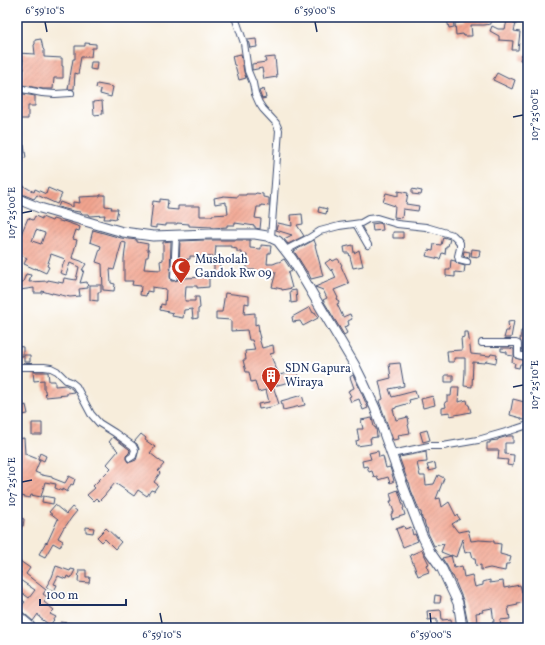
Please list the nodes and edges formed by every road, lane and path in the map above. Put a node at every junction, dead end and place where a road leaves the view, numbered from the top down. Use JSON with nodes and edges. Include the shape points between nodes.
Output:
{"nodes":[{"id":1,"x":235,"y":17,"type":"edge"},
{"id":2,"x":17,"y":88,"type":"edge"},
{"id":3,"x":71,"y":93,"type":"dead end"},
{"id":4,"x":17,"y":198,"type":"edge"},
{"id":5,"x":356,"y":224,"type":"junction"},
{"id":6,"x":176,"y":235,"type":"junction"},
{"id":7,"x":271,"y":237,"type":"junction"},
{"id":8,"x":368,"y":245,"type":"dead end"},
{"id":9,"x":286,"y":250,"type":"junction"},
{"id":10,"x":467,"y":262,"type":"dead end"},
{"id":11,"x":174,"y":277,"type":"dead end"},
{"id":12,"x":482,"y":343,"type":"dead end"},
{"id":13,"x":528,"y":356,"type":"edge"},
{"id":14,"x":17,"y":367,"type":"edge"},
{"id":15,"x":528,"y":425,"type":"edge"},
{"id":16,"x":392,"y":454,"type":"junction"},
{"id":17,"x":130,"y":458,"type":"dead end"},
{"id":18,"x":17,"y":613,"type":"edge"},
{"id":19,"x":32,"y":628,"type":"edge"},
{"id":20,"x":462,"y":628,"type":"edge"}],
"edges":[{"from":1,"to":7,"type":"street","via":[[244,43],[248,72],[255,94],[263,110],[276,123],[279,130]]},
{"from":2,"to":3,"type":"street","via":[[42,93]]},
{"from":4,"to":6,"type":"main road","via":[[40,208],[123,232],[153,236]]},
{"from":5,"to":8,"type":"street"},
{"from":5,"to":9,"type":"street","via":[[320,231]]},
{"from":5,"to":10,"type":"street","via":[[377,218],[453,235],[460,243],[459,260]]},
{"from":6,"to":7,"type":"main road","via":[[255,234]]},
{"from":6,"to":11,"type":"street"},
{"from":7,"to":9,"type":"main road"},
{"from":9,"to":16,"type":"main road","via":[[354,364]]},
{"from":12,"to":13,"type":"street","via":[[516,343],[518,355]]},
{"from":14,"to":17,"type":"street","via":[[51,368],[76,386],[90,414],[133,446],[135,450]]},
{"from":15,"to":16,"type":"street","via":[[478,440]]},
{"from":16,"to":20,"type":"main road","via":[[422,535],[458,603]]},
{"from":18,"to":19,"type":"street"}]}
